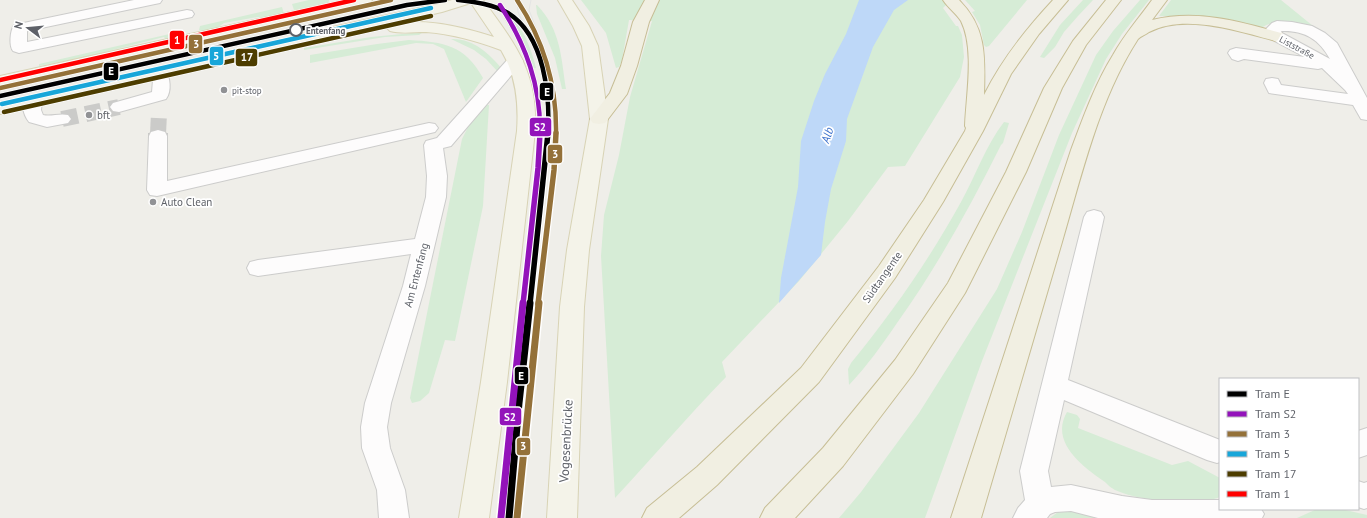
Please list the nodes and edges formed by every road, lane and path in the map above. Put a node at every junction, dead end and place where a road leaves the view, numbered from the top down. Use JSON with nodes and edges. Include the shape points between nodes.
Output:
{"nodes":[{"id":1,"x":155,"y":0,"type":"edge"},
{"id":2,"x":354,"y":0,"type":"edge"},
{"id":3,"x":365,"y":0,"type":"edge"},
{"id":4,"x":467,"y":0,"type":"edge"},
{"id":5,"x":476,"y":0,"type":"edge"},
{"id":6,"x":565,"y":0,"type":"edge"},
{"id":7,"x":652,"y":0,"type":"edge"},
{"id":8,"x":1061,"y":0,"type":"edge"},
{"id":9,"x":1114,"y":0,"type":"edge"},
{"id":10,"x":1160,"y":0,"type":"edge"},
{"id":11,"x":952,"y":2,"type":"edge"},
{"id":12,"x":186,"y":7,"type":"edge"},
{"id":13,"x":331,"y":8,"type":"junction"},
{"id":14,"x":1132,"y":36,"type":"junction"},
{"id":15,"x":1276,"y":36,"type":"junction"},
{"id":16,"x":190,"y":39,"type":"junction"},
{"id":17,"x":274,"y":48,"type":"junction"},
{"id":18,"x":512,"y":54,"type":"junction"},
{"id":19,"x":1238,"y":56,"type":"dead end"},
{"id":20,"x":1328,"y":65,"type":"junction"},
{"id":21,"x":159,"y":73,"type":"junction"},
{"id":22,"x":0,"y":80,"type":"edge"},
{"id":23,"x":1272,"y":84,"type":"dead end"},
{"id":24,"x":33,"y":101,"type":"junction"},
{"id":25,"x":1359,"y":101,"type":"edge"},
{"id":26,"x":119,"y":107,"type":"tunnel mouth"},
{"id":27,"x":0,"y":109,"type":"edge"},
{"id":28,"x":62,"y":119,"type":"tunnel mouth"},
{"id":29,"x":599,"y":119,"type":"junction"},
{"id":30,"x":974,"y":131,"type":"junction"},
{"id":31,"x":158,"y":136,"type":"tunnel mouth"},
{"id":32,"x":431,"y":137,"type":"junction"},
{"id":33,"x":1094,"y":217,"type":"dead end"},
{"id":34,"x":425,"y":244,"type":"junction"},
{"id":35,"x":258,"y":268,"type":"dead end"},
{"id":36,"x":1054,"y":385,"type":"junction"},
{"id":37,"x":1217,"y":451,"type":"dead end"},
{"id":38,"x":1089,"y":503,"type":"junction"},
{"id":39,"x":1034,"y":511,"type":"edge"},
{"id":40,"x":1251,"y":514,"type":"edge"},
{"id":41,"x":394,"y":518,"type":"edge"},
{"id":42,"x":474,"y":518,"type":"edge"},
{"id":43,"x":562,"y":518,"type":"edge"},
{"id":44,"x":657,"y":518,"type":"edge"},
{"id":45,"x":775,"y":518,"type":"edge"},
{"id":46,"x":966,"y":518,"type":"edge"},
{"id":47,"x":1116,"y":518,"type":"edge"}],
"edges":[{"from":1,"to":12,"type":"street","via":[[19,28],[19,48]]},
{"from":2,"to":13,"type":"main road"},
{"from":3,"to":13,"type":"main road"},
{"from":4,"to":17,"type":"main road"},
{"from":5,"to":18,"type":"main road"},
{"from":6,"to":29,"type":"main road","via":[[590,46]]},
{"from":7,"to":29,"type":"highway","via":[[641,22],[618,94]]},
{"from":8,"to":30,"type":"highway","name":"Südtangente","via":[[1033,32],[1003,74]]},
{"from":9,"to":45,"type":"highway","via":[[1079,44],[1053,88],[1016,172],[957,287],[881,397],[833,456]]},
{"from":10,"to":14,"type":"highway"},
{"from":11,"to":30,"type":"highway","via":[[968,21],[974,39]]},
{"from":12,"to":16,"type":"street"},
{"from":13,"to":16,"type":"main road"},
{"from":14,"to":15,"type":"highway","via":[[1156,23],[1194,20],[1237,25]]},
{"from":14,"to":46,"type":"highway","via":[[1116,62],[1080,150]]},
{"from":15,"to":20,"type":"street","name":"Liststraße"},
{"from":15,"to":25,"type":"street","name":"Liststraße","via":[[1274,30],[1277,26],[1286,26],[1307,29],[1322,37],[1331,46]]},
{"from":16,"to":22,"type":"main road"},
{"from":17,"to":18,"type":"main road","via":[[391,28],[423,27],[462,32]]},
{"from":17,"to":21,"type":"main road"},
{"from":18,"to":32,"type":"street","via":[[444,142]]},
{"from":18,"to":42,"type":"main road","via":[[525,90],[526,131]]},
{"from":19,"to":20,"type":"street","via":[[1236,53]]},
{"from":20,"to":25,"type":"street","name":"Liststraße"},
{"from":21,"to":24,"type":"main road"},
{"from":21,"to":26,"type":"street","via":[[160,104]]},
{"from":23,"to":25,"type":"street","via":[[1275,89]]},
{"from":24,"to":27,"type":"main road"},
{"from":24,"to":28,"type":"street","via":[[32,110],[35,118],[47,122]]},
{"from":29,"to":43,"type":"main road","name":"Vogesenbrücke","via":[[578,250],[572,307]]},
{"from":30,"to":44,"type":"highway","name":"Südtangente","via":[[933,202],[887,272],[810,375],[707,476]]},
{"from":31,"to":32,"type":"street","via":[[156,190]]},
{"from":32,"to":34,"type":"street","name":"Am Entenfang","via":[[437,176],[436,197]]},
{"from":33,"to":36,"type":"street"},
{"from":34,"to":35,"type":"street"},
{"from":34,"to":41,"type":"street","name":"Am Entenfang","via":[[378,404],[374,427],[376,448],[390,490]]},
{"from":36,"to":37,"type":"street"},
{"from":36,"to":39,"type":"street","via":[[1034,471]]},
{"from":38,"to":39,"type":"street","via":[[1071,498],[1055,499]]},
{"from":38,"to":40,"type":"street","via":[[1152,514]]},
{"from":38,"to":47,"type":"street"}]}
